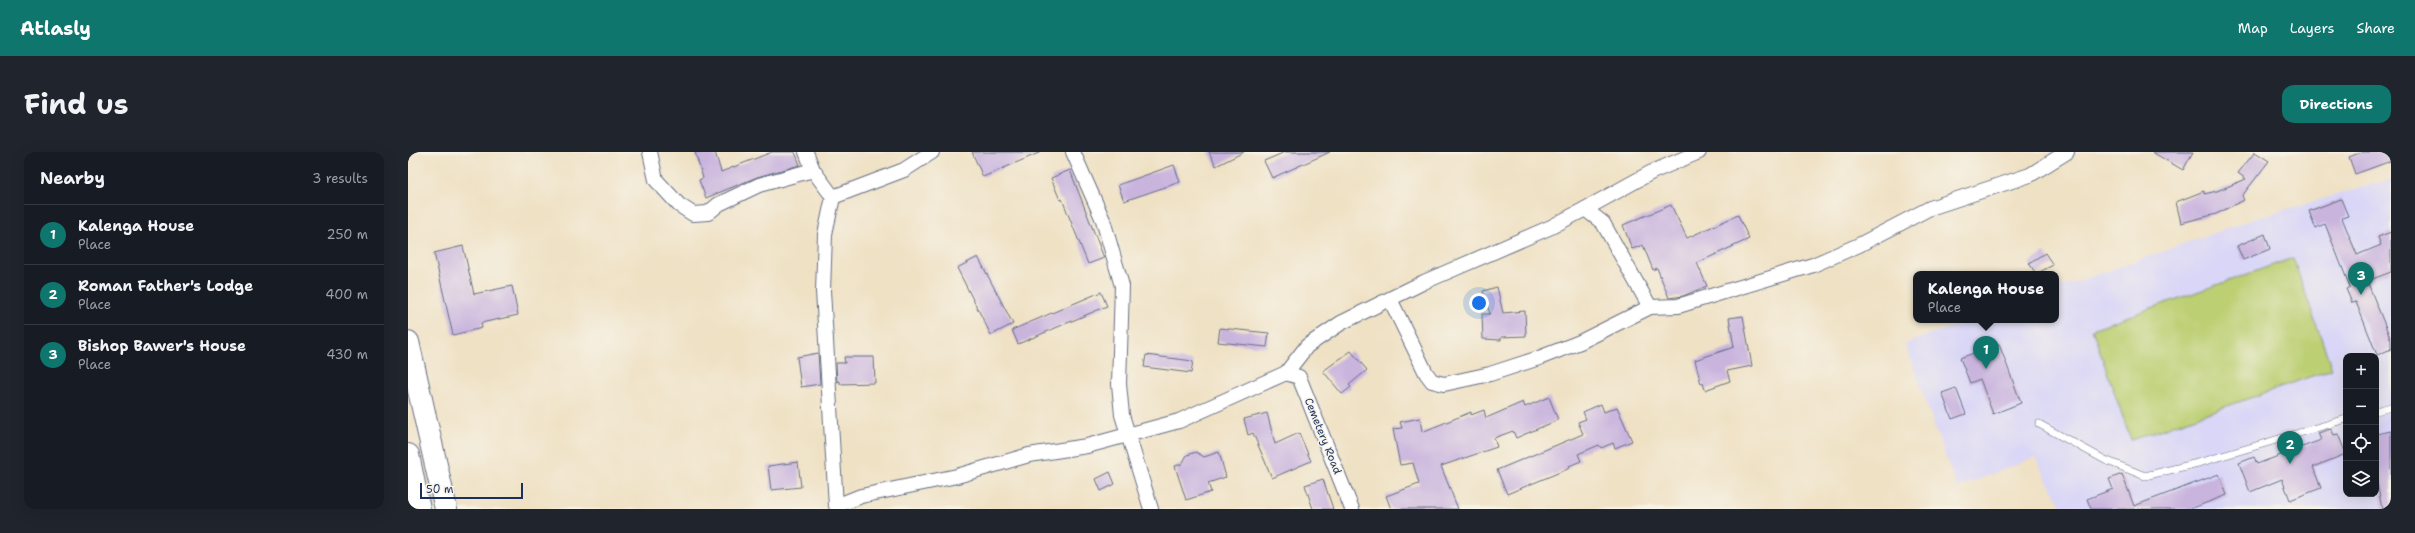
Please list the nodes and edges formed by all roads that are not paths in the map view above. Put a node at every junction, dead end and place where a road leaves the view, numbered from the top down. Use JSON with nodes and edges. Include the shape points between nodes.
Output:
{"nodes":[{"id":1,"x":650,"y":152,"type":"edge"},
{"id":2,"x":806,"y":152,"type":"edge"},
{"id":3,"x":932,"y":152,"type":"edge"},
{"id":4,"x":1073,"y":152,"type":"edge"},
{"id":5,"x":1699,"y":152,"type":"edge"},
{"id":6,"x":2067,"y":152,"type":"edge"},
{"id":7,"x":814,"y":170,"type":"junction"},
{"id":8,"x":833,"y":197,"type":"junction"},
{"id":9,"x":1585,"y":209,"type":"junction"},
{"id":10,"x":1391,"y":301,"type":"junction"},
{"id":11,"x":1650,"y":307,"type":"junction"},
{"id":12,"x":408,"y":342,"type":"edge"},
{"id":13,"x":1286,"y":373,"type":"junction"},
{"id":14,"x":2391,"y":407,"type":"edge"},
{"id":15,"x":2379,"y":410,"type":"edge"},
{"id":16,"x":2343,"y":420,"type":"edge"},
{"id":17,"x":2039,"y":424,"type":"dead end"},
{"id":18,"x":1127,"y":434,"type":"junction"},
{"id":19,"x":408,"y":455,"type":"edge"},
{"id":20,"x":835,"y":508,"type":"edge"},
{"id":21,"x":419,"y":509,"type":"edge"},
{"id":22,"x":446,"y":509,"type":"edge"},
{"id":23,"x":1150,"y":509,"type":"edge"},
{"id":24,"x":1352,"y":509,"type":"edge"}],
"edges":[{"from":1,"to":7,"type":"street","via":[[656,180],[678,205],[693,214],[708,213],[719,204],[759,185]]},
{"from":2,"to":7,"type":"street"},
{"from":3,"to":8,"type":"street","via":[[904,170]]},
{"from":4,"to":18,"type":"street","via":[[1102,220],[1122,286],[1119,384]]},
{"from":5,"to":9,"type":"street","via":[[1652,172]]},
{"from":6,"to":11,"type":"street","via":[[2030,175],[1930,208],[1813,265],[1678,306]]},
{"from":7,"to":8,"type":"street"},
{"from":8,"to":20,"type":"street","via":[[825,234],[824,292]]},
{"from":9,"to":10,"type":"street","via":[[1551,227],[1424,282]]},
{"from":9,"to":11,"type":"street","via":[[1603,223]]},
{"from":10,"to":11,"type":"street","via":[[1426,373],[1432,381],[1444,384],[1490,374],[1540,358],[1606,330]]},
{"from":10,"to":13,"type":"street","via":[[1342,323],[1307,346]]},
{"from":12,"to":22,"type":"highway"},
{"from":13,"to":18,"type":"street","via":[[1179,421]]},
{"from":13,"to":24,"type":"street","name":"Cemetery Road","via":[[1299,377]]},
{"from":14,"to":15,"type":"lane"},
{"from":16,"to":17,"type":"lane","via":[[2202,462],[2145,476],[2105,460]]},
{"from":18,"to":20,"type":"street","via":[[1087,446],[1029,454],[957,476],[861,496]]},
{"from":18,"to":23,"type":"street"},
{"from":19,"to":21,"type":"highway"}]}
